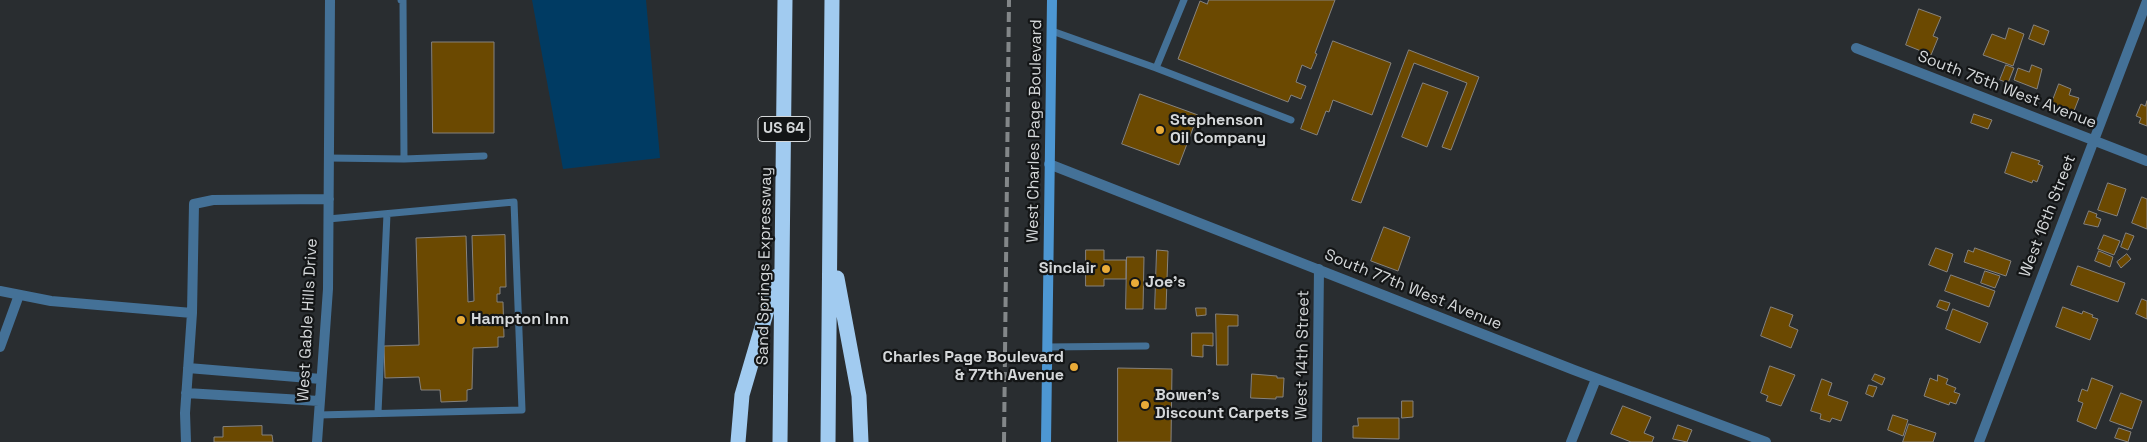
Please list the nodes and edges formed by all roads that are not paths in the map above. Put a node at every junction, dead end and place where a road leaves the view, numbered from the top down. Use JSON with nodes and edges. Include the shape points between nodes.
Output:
{"nodes":[{"id":1,"x":330,"y":0,"type":"edge"},
{"id":2,"x":401,"y":0,"type":"edge"},
{"id":3,"x":785,"y":0,"type":"edge"},
{"id":4,"x":832,"y":0,"type":"edge"},
{"id":5,"x":1052,"y":0,"type":"edge"},
{"id":6,"x":1184,"y":0,"type":"edge"},
{"id":7,"x":2147,"y":1,"type":"edge"},
{"id":8,"x":1052,"y":31,"type":"junction"},
{"id":9,"x":1856,"y":48,"type":"dead end"},
{"id":10,"x":1156,"y":68,"type":"junction"},
{"id":11,"x":1291,"y":120,"type":"dead end"},
{"id":12,"x":2093,"y":140,"type":"junction"},
{"id":13,"x":484,"y":156,"type":"dead end"},
{"id":14,"x":328,"y":158,"type":"junction"},
{"id":15,"x":404,"y":159,"type":"junction"},
{"id":16,"x":2147,"y":161,"type":"edge"},
{"id":17,"x":1049,"y":164,"type":"junction"},
{"id":18,"x":329,"y":199,"type":"junction"},
{"id":19,"x":387,"y":214,"type":"junction"},
{"id":20,"x":328,"y":219,"type":"junction"},
{"id":21,"x":830,"y":243,"type":"junction"},
{"id":22,"x":782,"y":258,"type":"junction"},
{"id":23,"x":1318,"y":269,"type":"junction"},
{"id":24,"x":0,"y":291,"type":"edge"},
{"id":25,"x":19,"y":295,"type":"junction"},
{"id":26,"x":192,"y":313,"type":"junction"},
{"id":27,"x":1146,"y":346,"type":"dead end"},
{"id":28,"x":0,"y":347,"type":"edge"},
{"id":29,"x":1048,"y":347,"type":"junction"},
{"id":30,"x":188,"y":368,"type":"junction"},
{"id":31,"x":1596,"y":378,"type":"junction"},
{"id":32,"x":321,"y":379,"type":"junction"},
{"id":33,"x":186,"y":393,"type":"junction"},
{"id":34,"x":319,"y":401,"type":"junction"},
{"id":35,"x":378,"y":412,"type":"junction"},
{"id":36,"x":318,"y":415,"type":"junction"},
{"id":37,"x":186,"y":442,"type":"edge"},
{"id":38,"x":317,"y":442,"type":"edge"},
{"id":39,"x":738,"y":442,"type":"edge"},
{"id":40,"x":780,"y":442,"type":"edge"},
{"id":41,"x":828,"y":442,"type":"edge"},
{"id":42,"x":861,"y":442,"type":"edge"},
{"id":43,"x":1046,"y":442,"type":"edge"},
{"id":44,"x":1317,"y":442,"type":"edge"},
{"id":45,"x":1571,"y":442,"type":"edge"},
{"id":46,"x":1766,"y":442,"type":"edge"},
{"id":47,"x":1979,"y":442,"type":"edge"}],
"edges":[{"from":1,"to":14,"type":"street","name":"West Gable Hills Drive"},
{"from":2,"to":15,"type":"lane"},
{"from":3,"to":22,"type":"highway","name":"Sand Springs Expressway","number":"US 64"},
{"from":4,"to":21,"type":"highway","number":"US 64"},
{"from":5,"to":8,"type":"main road","name":"West Charles Page Boulevard"},
{"from":6,"to":10,"type":"lane"},
{"from":7,"to":12,"type":"street","name":"West 16th Street"},
{"from":8,"to":10,"type":"lane"},
{"from":8,"to":17,"type":"main road","name":"West Charles Page Boulevard"},
{"from":9,"to":12,"type":"street","name":"South 75th West Avenue"},
{"from":10,"to":11,"type":"lane"},
{"from":12,"to":16,"type":"street","name":"South 75th West Avenue"},
{"from":12,"to":47,"type":"street","name":"West 16th Street"},
{"from":13,"to":15,"type":"lane"},
{"from":14,"to":15,"type":"lane"},
{"from":14,"to":18,"type":"street","name":"West Gable Hills Drive"},
{"from":17,"to":23,"type":"street","name":"South 77th West Avenue"},
{"from":17,"to":29,"type":"main road","name":"West Charles Page Boulevard"},
{"from":18,"to":20,"type":"street","name":"West Gable Hills Drive"},
{"from":18,"to":26,"type":"street","via":[[213,200],[194,204]]},
{"from":19,"to":20,"type":"lane"},
{"from":19,"to":35,"type":"lane"},
{"from":19,"to":35,"type":"lane","via":[[514,202],[522,410]]},
{"from":20,"to":32,"type":"street","name":"West Gable Hills Drive","via":[[328,289]]},
{"from":21,"to":41,"type":"highway","number":"US 64"},
{"from":21,"to":42,"type":"highway","via":[[858,396]]},
{"from":22,"to":39,"type":"highway","via":[[742,394]]},
{"from":22,"to":40,"type":"highway","name":"Sand Springs Expressway","number":"US 64"},
{"from":23,"to":31,"type":"street","name":"South 77th West Avenue"},
{"from":23,"to":44,"type":"street","name":"West 14th Street"},
{"from":24,"to":25,"type":"street"},
{"from":25,"to":26,"type":"street"},
{"from":25,"to":28,"type":"street"},
{"from":26,"to":30,"type":"street"},
{"from":27,"to":29,"type":"lane"},
{"from":29,"to":43,"type":"main road","name":"West Charles Page Boulevard"},
{"from":30,"to":32,"type":"street"},
{"from":30,"to":33,"type":"street"},
{"from":31,"to":45,"type":"street"},
{"from":31,"to":46,"type":"street","name":"South 77th West Avenue"},
{"from":32,"to":34,"type":"street","name":"West Gable Hills Drive"},
{"from":33,"to":34,"type":"street"},
{"from":33,"to":37,"type":"street"},
{"from":34,"to":36,"type":"street","name":"West Gable Hills Drive"},
{"from":35,"to":36,"type":"lane"},
{"from":36,"to":38,"type":"street","name":"West Gable Hills Drive"}]}
